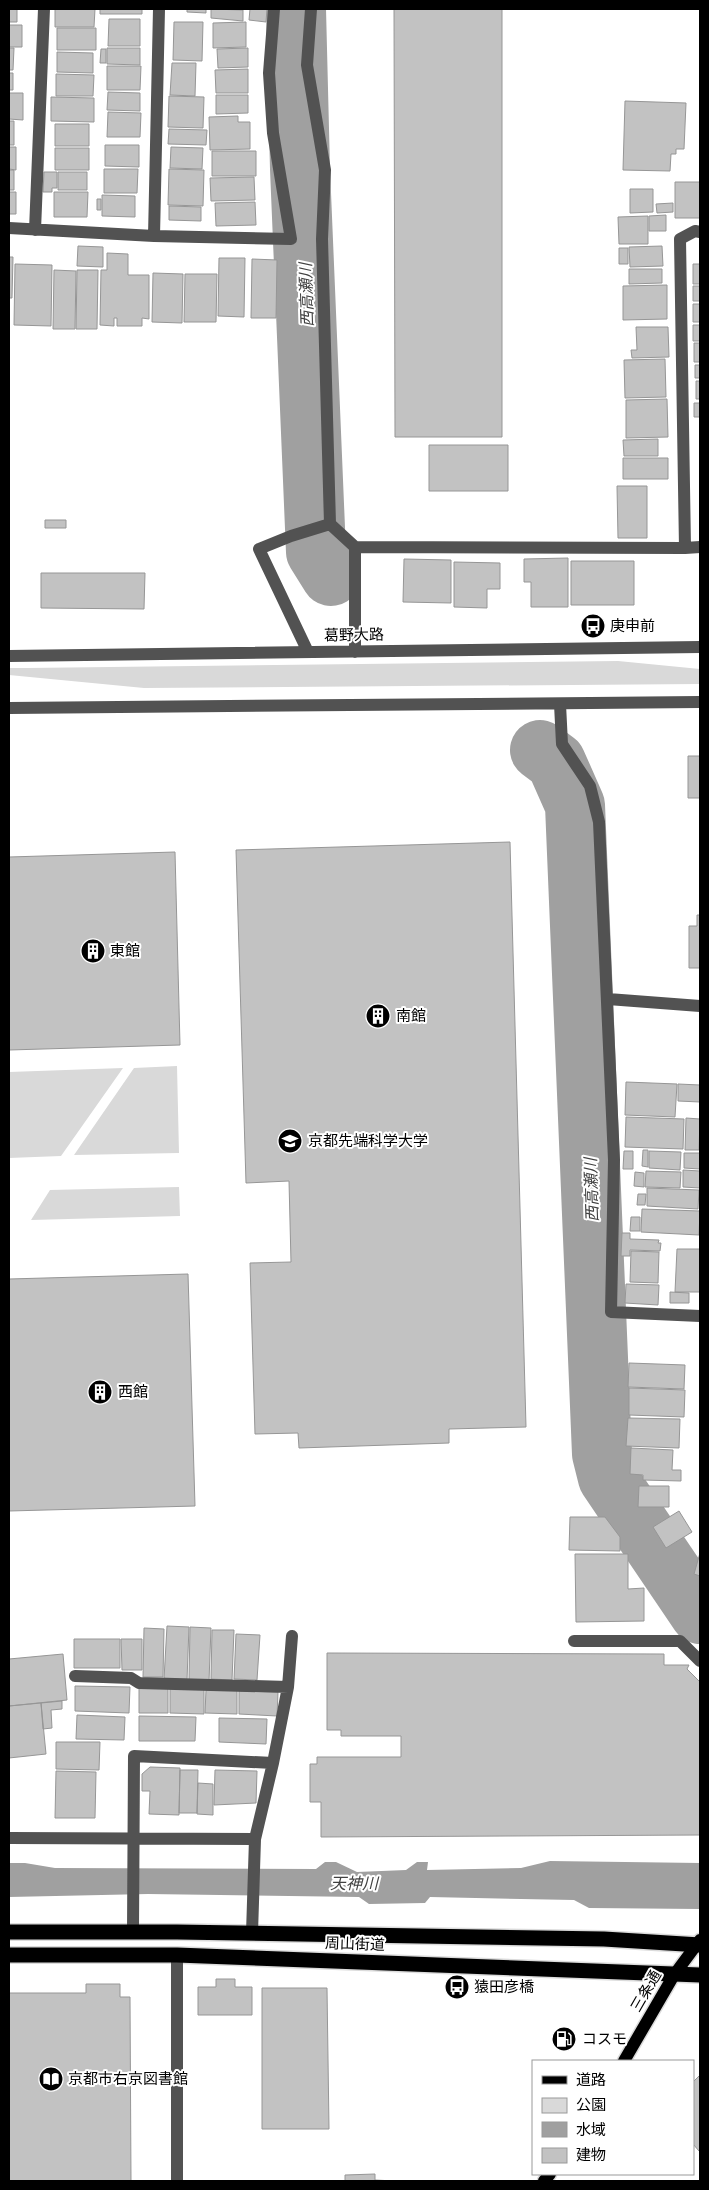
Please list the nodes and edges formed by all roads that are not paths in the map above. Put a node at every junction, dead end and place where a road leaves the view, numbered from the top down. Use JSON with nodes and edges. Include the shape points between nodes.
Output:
{"nodes":[{"id":1,"x":44,"y":9,"type":"edge"},
{"id":2,"x":159,"y":9,"type":"edge"},
{"id":3,"x":274,"y":9,"type":"edge"},
{"id":4,"x":310,"y":9,"type":"edge"},
{"id":5,"x":9,"y":228,"type":"edge"},
{"id":6,"x":34,"y":230,"type":"junction"},
{"id":7,"x":700,"y":232,"type":"edge"},
{"id":8,"x":154,"y":236,"type":"junction"},
{"id":9,"x":330,"y":524,"type":"junction"},
{"id":10,"x":355,"y":547,"type":"junction"},
{"id":11,"x":700,"y":547,"type":"edge"},
{"id":12,"x":685,"y":548,"type":"junction"},
{"id":13,"x":700,"y":647,"type":"edge"},
{"id":14,"x":308,"y":652,"type":"junction"},
{"id":15,"x":355,"y":652,"type":"junction"},
{"id":16,"x":9,"y":656,"type":"edge"},
{"id":17,"x":700,"y":702,"type":"edge"},
{"id":18,"x":560,"y":704,"type":"junction"},
{"id":19,"x":9,"y":708,"type":"edge"},
{"id":20,"x":608,"y":999,"type":"junction"},
{"id":21,"x":700,"y":1006,"type":"edge"},
{"id":22,"x":700,"y":1316,"type":"edge"},
{"id":23,"x":292,"y":1636,"type":"dead end"},
{"id":24,"x":574,"y":1641,"type":"dead end"},
{"id":25,"x":700,"y":1661,"type":"edge"},
{"id":26,"x":75,"y":1676,"type":"dead end"},
{"id":27,"x":288,"y":1687,"type":"junction"},
{"id":28,"x":273,"y":1762,"type":"junction"},
{"id":29,"x":9,"y":1838,"type":"edge"},
{"id":30,"x":133,"y":1845,"type":"junction"},
{"id":31,"x":254,"y":1845,"type":"junction"},
{"id":32,"x":253,"y":1928,"type":"junction"},
{"id":33,"x":9,"y":1932,"type":"edge"},
{"id":34,"x":132,"y":1932,"type":"junction"},
{"id":35,"x":699,"y":1943,"type":"edge"},
{"id":36,"x":9,"y":1955,"type":"edge"},
{"id":37,"x":177,"y":1955,"type":"junction"},
{"id":38,"x":674,"y":1975,"type":"junction"},
{"id":39,"x":700,"y":1975,"type":"edge"},
{"id":40,"x":625,"y":2060,"type":"edge"},
{"id":41,"x":177,"y":2181,"type":"edge"}],
"edges":[{"from":1,"to":6,"type":"street"},
{"from":2,"to":8,"type":"street"},
{"from":3,"to":8,"type":"street","via":[[269,73],[273,133],[291,239]]},
{"from":4,"to":9,"type":"street","via":[[307,65],[325,170],[322,239]]},
{"from":5,"to":6,"type":"street"},
{"from":6,"to":8,"type":"street"},
{"from":7,"to":12,"type":"street","via":[[695,231],[680,239]]},
{"from":9,"to":10,"type":"street"},
{"from":9,"to":14,"type":"street","via":[[259,549]]},
{"from":10,"to":12,"type":"street"},
{"from":10,"to":15,"type":"street"},
{"from":11,"to":12,"type":"street"},
{"from":13,"to":15,"type":"street","name":"葛野大路"},
{"from":14,"to":15,"type":"street","name":"葛野大路"},
{"from":14,"to":16,"type":"street","name":"葛野大路"},
{"from":17,"to":18,"type":"street"},
{"from":18,"to":19,"type":"street"},
{"from":18,"to":20,"type":"street","via":[[562,744],[590,786],[599,822]]},
{"from":20,"to":21,"type":"street"},
{"from":20,"to":22,"type":"street","via":[[614,1160],[612,1312]]},
{"from":23,"to":27,"type":"street"},
{"from":24,"to":25,"type":"street","via":[[680,1641]]},
{"from":26,"to":27,"type":"street","via":[[131,1678],[139,1683]]},
{"from":27,"to":28,"type":"street"},
{"from":28,"to":30,"type":"street","via":[[134,1756]]},
{"from":28,"to":31,"type":"street"},
{"from":29,"to":30,"type":"street"},
{"from":30,"to":31,"type":"street"},
{"from":30,"to":34,"type":"street"},
{"from":31,"to":32,"type":"street"},
{"from":32,"to":34,"type":"highway","name":"周山街道"},
{"from":32,"to":35,"type":"highway","name":"周山街道"},
{"from":33,"to":34,"type":"highway","name":"周山街道"},
{"from":35,"to":38,"type":"main road","name":"三条通"},
{"from":36,"to":37,"type":"highway","name":"周山街道"},
{"from":37,"to":38,"type":"highway","name":"周山街道"},
{"from":37,"to":41,"type":"street"},
{"from":38,"to":39,"type":"highway","name":"周山街道"},
{"from":38,"to":40,"type":"main road","name":"三条通"}]}
